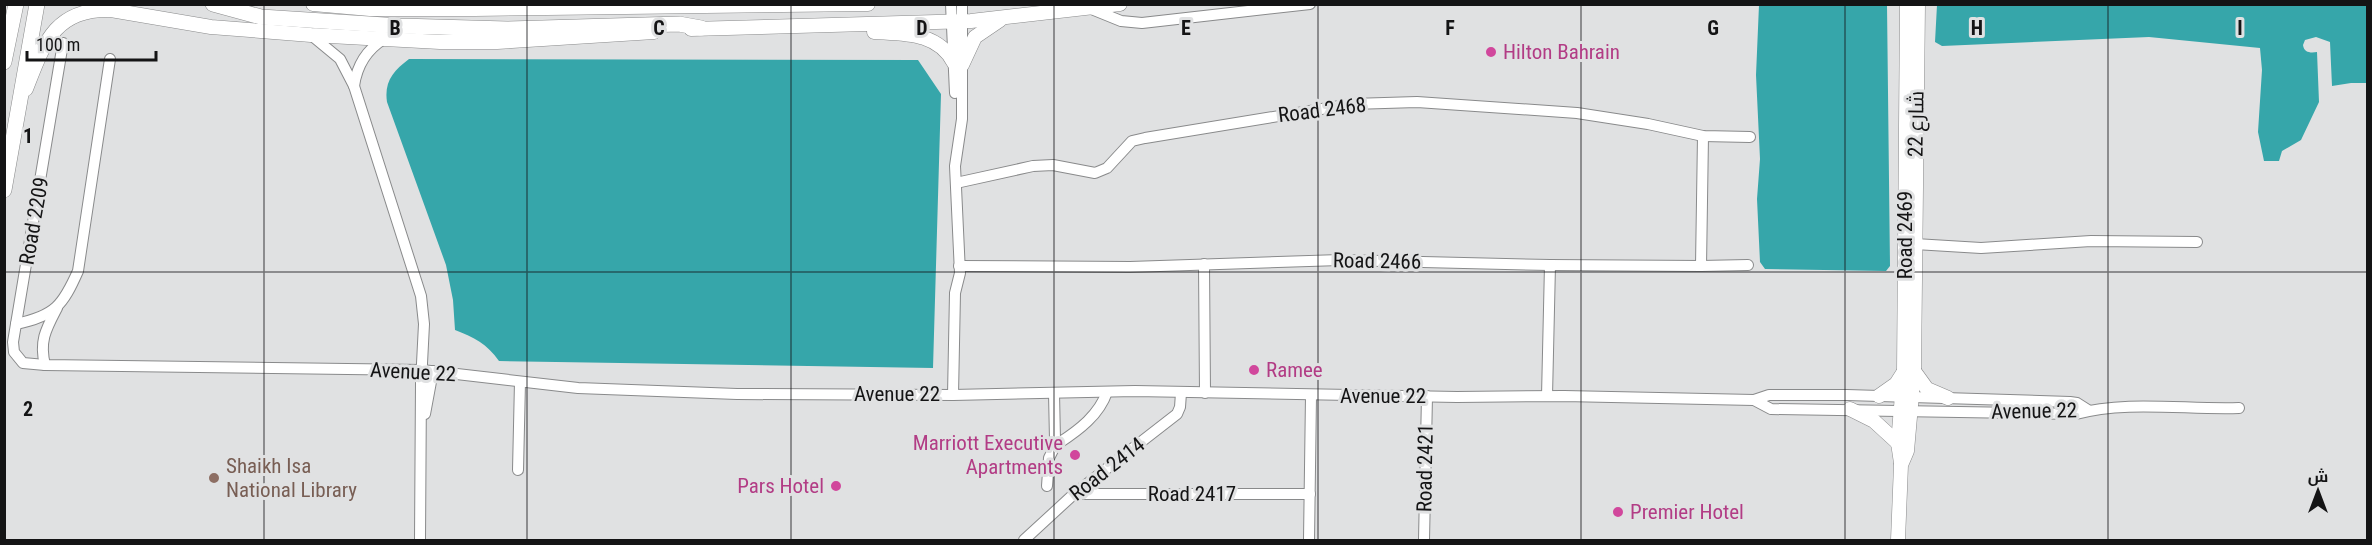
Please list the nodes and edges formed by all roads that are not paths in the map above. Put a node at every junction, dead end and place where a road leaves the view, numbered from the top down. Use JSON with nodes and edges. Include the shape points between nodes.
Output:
{"nodes":[{"id":1,"x":16,"y":4,"type":"edge"},
{"id":2,"x":37,"y":4,"type":"edge"},
{"id":3,"x":213,"y":4,"type":"edge"},
{"id":4,"x":313,"y":4,"type":"edge"},
{"id":5,"x":868,"y":4,"type":"edge"},
{"id":6,"x":951,"y":4,"type":"edge"},
{"id":7,"x":962,"y":4,"type":"edge"},
{"id":8,"x":1120,"y":4,"type":"edge"},
{"id":9,"x":1310,"y":4,"type":"edge"},
{"id":10,"x":1907,"y":4,"type":"edge"},
{"id":11,"x":1918,"y":4,"type":"edge"},
{"id":12,"x":1089,"y":8,"type":"junction"},
{"id":13,"x":1002,"y":19,"type":"junction"},
{"id":14,"x":957,"y":22,"type":"junction"},
{"id":15,"x":856,"y":25,"type":"junction"},
{"id":16,"x":701,"y":28,"type":"junction"},
{"id":17,"x":311,"y":35,"type":"junction"},
{"id":18,"x":384,"y":39,"type":"junction"},
{"id":19,"x":63,"y":43,"type":"dead end"},
{"id":20,"x":110,"y":58,"type":"dead end"},
{"id":21,"x":4,"y":62,"type":"edge"},
{"id":22,"x":958,"y":64,"type":"junction"},
{"id":23,"x":354,"y":86,"type":"junction"},
{"id":24,"x":19,"y":105,"type":"junction"},
{"id":25,"x":1703,"y":136,"type":"junction"},
{"id":26,"x":1750,"y":137,"type":"dead end"},
{"id":27,"x":956,"y":183,"type":"junction"},
{"id":28,"x":4,"y":190,"type":"edge"},
{"id":29,"x":2197,"y":242,"type":"dead end"},
{"id":30,"x":1915,"y":244,"type":"junction"},
{"id":31,"x":1204,"y":264,"type":"junction"},
{"id":32,"x":1550,"y":265,"type":"junction"},
{"id":33,"x":1748,"y":265,"type":"dead end"},
{"id":34,"x":959,"y":266,"type":"junction"},
{"id":35,"x":1701,"y":266,"type":"junction"},
{"id":36,"x":59,"y":305,"type":"junction"},
{"id":37,"x":16,"y":324,"type":"junction"},
{"id":38,"x":44,"y":365,"type":"junction"},
{"id":39,"x":428,"y":371,"type":"junction"},
{"id":40,"x":1909,"y":371,"type":"junction"},
{"id":41,"x":520,"y":381,"type":"junction"},
{"id":42,"x":1107,"y":392,"type":"junction"},
{"id":43,"x":1054,"y":393,"type":"junction"},
{"id":44,"x":1181,"y":393,"type":"junction"},
{"id":45,"x":1205,"y":393,"type":"junction"},
{"id":46,"x":953,"y":395,"type":"junction"},
{"id":47,"x":1311,"y":396,"type":"junction"},
{"id":48,"x":1427,"y":396,"type":"junction"},
{"id":49,"x":1547,"y":396,"type":"junction"},
{"id":50,"x":1879,"y":396,"type":"junction"},
{"id":51,"x":1907,"y":397,"type":"junction"},
{"id":52,"x":1948,"y":398,"type":"junction"},
{"id":53,"x":1754,"y":400,"type":"junction"},
{"id":54,"x":2240,"y":408,"type":"dead end"},
{"id":55,"x":1850,"y":409,"type":"junction"},
{"id":56,"x":2088,"y":410,"type":"junction"},
{"id":57,"x":1906,"y":411,"type":"junction"},
{"id":58,"x":1056,"y":442,"type":"junction"},
{"id":59,"x":1898,"y":443,"type":"junction"},
{"id":60,"x":1901,"y":465,"type":"junction"},
{"id":61,"x":518,"y":470,"type":"dead end"},
{"id":62,"x":1047,"y":486,"type":"dead end"},
{"id":63,"x":1074,"y":494,"type":"junction"},
{"id":64,"x":1310,"y":494,"type":"junction"},
{"id":65,"x":420,"y":540,"type":"edge"},
{"id":66,"x":1024,"y":540,"type":"edge"},
{"id":67,"x":1309,"y":540,"type":"edge"},
{"id":68,"x":1424,"y":540,"type":"edge"},
{"id":69,"x":1898,"y":540,"type":"edge"}],
"edges":[{"from":1,"to":21,"type":"main road"},
{"from":2,"to":24,"type":"main road"},
{"from":3,"to":16,"type":"main road","via":[[261,17],[450,28],[667,24]]},
{"from":4,"to":5,"type":"street","via":[[370,9],[486,9]]},
{"from":6,"to":14,"type":"street"},
{"from":7,"to":14,"type":"street"},
{"from":8,"to":12,"type":"street"},
{"from":9,"to":12,"type":"street","via":[[1142,23],[1121,21]]},
{"from":10,"to":40,"type":"street","name":"Road 2469"},
{"from":11,"to":30,"type":"street","name":"شارع 22"},
{"from":12,"to":13,"type":"street"},
{"from":13,"to":14,"type":"street"},
{"from":13,"to":22,"type":"street","via":[[975,37]]},
{"from":14,"to":15,"type":"street"},
{"from":14,"to":22,"type":"street"},
{"from":15,"to":16,"type":"street"},
{"from":15,"to":22,"type":"street","via":[[871,32],[931,40]]},
{"from":16,"to":18,"type":"street","via":[[496,42]]},
{"from":17,"to":18,"type":"street"},
{"from":17,"to":23,"type":"street","via":[[340,59]]},
{"from":17,"to":24,"type":"street","via":[[197,25],[97,9],[77,14],[48,38]]},
{"from":18,"to":23,"type":"street","via":[[367,52]]},
{"from":19,"to":37,"type":"street","name":"Road 2209"},
{"from":20,"to":36,"type":"street","via":[[78,271]]},
{"from":22,"to":27,"type":"street","via":[[960,128]]},
{"from":23,"to":39,"type":"street","via":[[421,296]]},
{"from":24,"to":28,"type":"main road"},
{"from":25,"to":26,"type":"street","name":"Road 2468"},
{"from":25,"to":27,"type":"street","name":"Road 2468","via":[[1576,113],[1438,102],[1359,104],[1132,141],[1107,168],[1095,172],[1033,166]]},
{"from":25,"to":35,"type":"street"},
{"from":27,"to":34,"type":"street"},
{"from":29,"to":30,"type":"street","via":[[2091,241],[1981,248]]},
{"from":30,"to":40,"type":"street"},
{"from":31,"to":32,"type":"street","name":"Road 2466","via":[[1351,260]]},
{"from":31,"to":34,"type":"street","name":"Road 2466"},
{"from":31,"to":45,"type":"street"},
{"from":32,"to":35,"type":"street","name":"Road 2466"},
{"from":32,"to":49,"type":"street"},
{"from":33,"to":35,"type":"street","name":"Road 2466"},
{"from":34,"to":46,"type":"street","via":[[954,301]]},
{"from":36,"to":37,"type":"street","via":[[41,317]]},
{"from":36,"to":38,"type":"street","via":[[43,337]]},
{"from":37,"to":38,"type":"street","name":"Road 2209","via":[[13,342],[18,358],[23,363]]},
{"from":38,"to":39,"type":"street","name":"Avenue 22"},
{"from":39,"to":41,"type":"street","name":"Avenue 22"},
{"from":39,"to":65,"type":"street","via":[[429,397],[422,423]]},
{"from":40,"to":50,"type":"street"},
{"from":40,"to":51,"type":"street","name":"Road 2469"},
{"from":40,"to":52,"type":"street","via":[[1927,389]]},
{"from":41,"to":46,"type":"street","name":"Avenue 22","via":[[627,391]]},
{"from":41,"to":61,"type":"street"},
{"from":42,"to":43,"type":"street","name":"Avenue 22"},
{"from":42,"to":44,"type":"street","name":"Avenue 22"},
{"from":42,"to":58,"type":"street","via":[[1092,417],[1061,443]]},
{"from":43,"to":46,"type":"street","name":"Avenue 22"},
{"from":43,"to":58,"type":"street"},
{"from":44,"to":45,"type":"street","name":"Avenue 22"},
{"from":44,"to":63,"type":"street","name":"Road 2414","via":[[1177,414]]},
{"from":45,"to":47,"type":"street","name":"Avenue 22"},
{"from":47,"to":48,"type":"street","name":"Avenue 22"},
{"from":47,"to":64,"type":"street"},
{"from":48,"to":49,"type":"street","name":"Avenue 22"},
{"from":48,"to":68,"type":"street","name":"Road 2421"},
{"from":49,"to":53,"type":"street","name":"Avenue 22"},
{"from":50,"to":51,"type":"street","name":"Avenue 22"},
{"from":50,"to":53,"type":"street","name":"Avenue 22","via":[[1769,395]]},
{"from":51,"to":52,"type":"street","name":"Avenue 22"},
{"from":51,"to":57,"type":"street","name":"Road 2469"},
{"from":52,"to":56,"type":"street","name":"Avenue 22","via":[[2077,403]]},
{"from":53,"to":55,"type":"street","name":"Avenue 22","via":[[1771,409]]},
{"from":54,"to":56,"type":"street"},
{"from":55,"to":57,"type":"street","name":"Avenue 22"},
{"from":55,"to":59,"type":"street","via":[[1874,421]]},
{"from":56,"to":57,"type":"street","name":"Avenue 22","via":[[2076,414]]},
{"from":57,"to":59,"type":"street","name":"Road 2469"},
{"from":57,"to":60,"type":"street","via":[[1907,451]]},
{"from":58,"to":62,"type":"street","via":[[1049,458]]},
{"from":59,"to":60,"type":"street","name":"Road 2469"},
{"from":60,"to":69,"type":"street"},
{"from":63,"to":64,"type":"street","name":"Road 2417"},
{"from":63,"to":66,"type":"street","name":"Road 2414"},
{"from":64,"to":67,"type":"street"}]}
